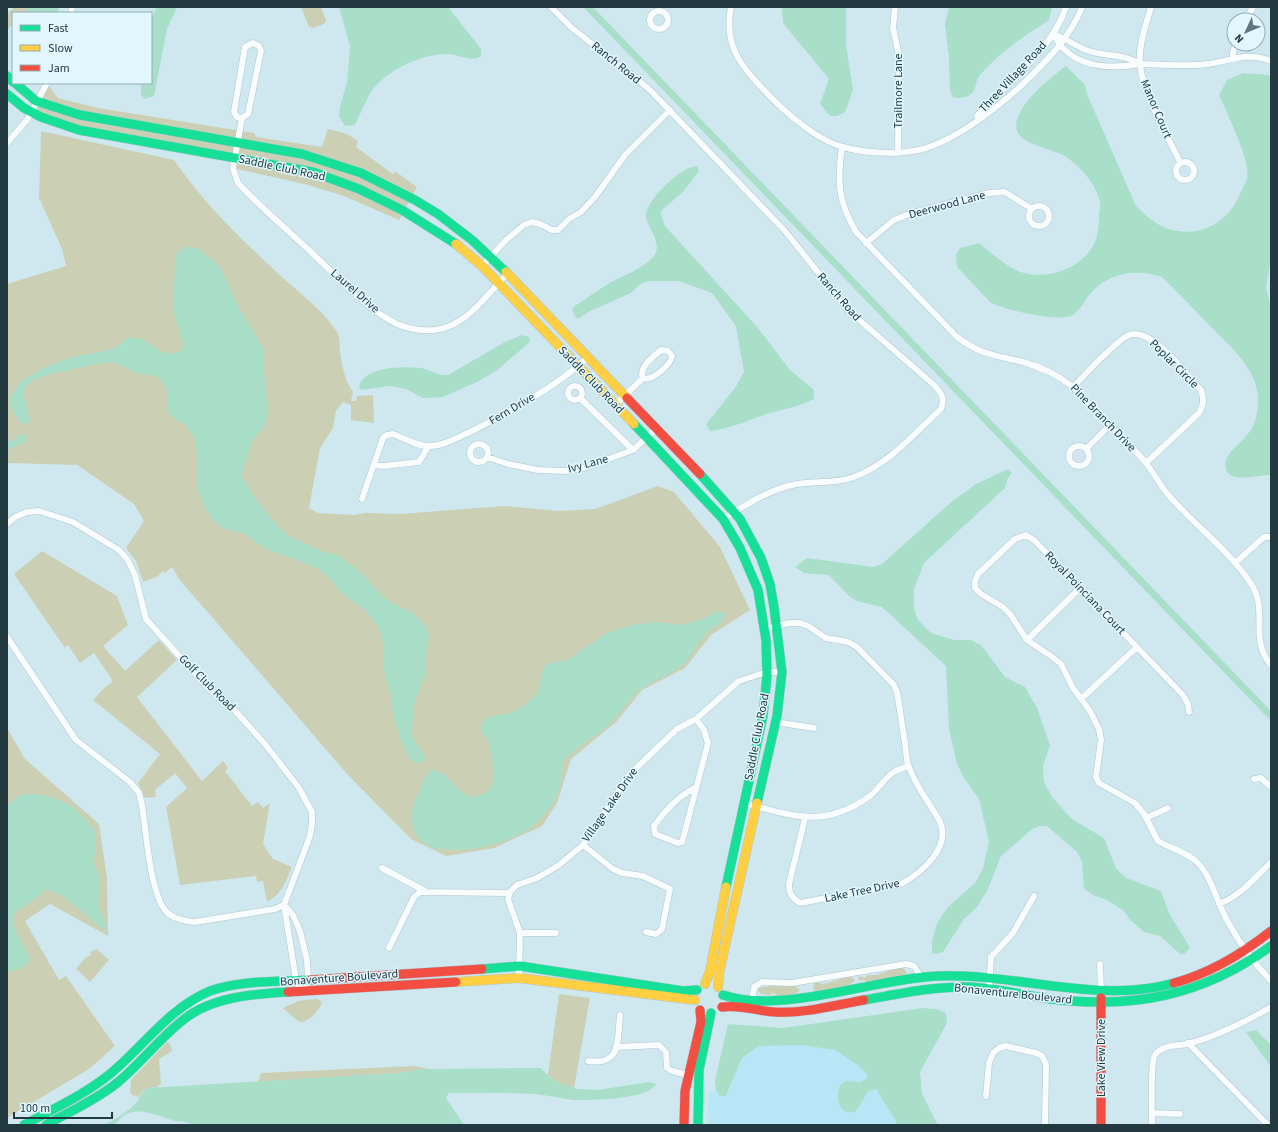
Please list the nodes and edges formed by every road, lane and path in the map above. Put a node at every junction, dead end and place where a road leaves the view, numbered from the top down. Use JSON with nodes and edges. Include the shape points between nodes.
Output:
{"nodes":[{"id":1,"x":551,"y":7,"type":"edge"},
{"id":2,"x":732,"y":7,"type":"edge"},
{"id":3,"x":895,"y":7,"type":"edge"},
{"id":4,"x":1066,"y":7,"type":"edge"},
{"id":5,"x":1082,"y":7,"type":"edge"},
{"id":6,"x":1151,"y":7,"type":"edge"},
{"id":7,"x":1053,"y":34,"type":"junction"},
{"id":8,"x":1066,"y":38,"type":"junction"},
{"id":9,"x":1059,"y":46,"type":"junction"},
{"id":10,"x":1233,"y":52,"type":"edge"},
{"id":11,"x":1233,"y":58,"type":"junction"},
{"id":12,"x":1271,"y":61,"type":"edge"},
{"id":13,"x":1140,"y":64,"type":"junction"},
{"id":14,"x":16,"y":84,"type":"edge"},
{"id":15,"x":46,"y":84,"type":"edge"},
{"id":16,"x":7,"y":94,"type":"edge"},
{"id":17,"x":36,"y":101,"type":"junction"},
{"id":18,"x":670,"y":110,"type":"junction"},
{"id":19,"x":30,"y":113,"type":"junction"},
{"id":20,"x":242,"y":118,"type":"junction"},
{"id":21,"x":969,"y":125,"type":"junction"},
{"id":22,"x":7,"y":143,"type":"edge"},
{"id":23,"x":237,"y":144,"type":"junction"},
{"id":24,"x":842,"y":147,"type":"junction"},
{"id":25,"x":898,"y":152,"type":"junction"},
{"id":26,"x":235,"y":157,"type":"junction"},
{"id":27,"x":1180,"y":162,"type":"dead end"},
{"id":28,"x":1032,"y":209,"type":"dead end"},
{"id":29,"x":866,"y":244,"type":"junction"},
{"id":30,"x":491,"y":256,"type":"junction"},
{"id":31,"x":482,"y":266,"type":"junction"},
{"id":32,"x":508,"y":273,"type":"junction"},
{"id":33,"x":498,"y":283,"type":"junction"},
{"id":34,"x":588,"y":357,"type":"junction"},
{"id":35,"x":578,"y":367,"type":"junction"},
{"id":36,"x":643,"y":378,"type":"junction"},
{"id":37,"x":1073,"y":386,"type":"junction"},
{"id":38,"x":625,"y":396,"type":"junction"},
{"id":39,"x":580,"y":398,"type":"dead end"},
{"id":40,"x":615,"y":405,"type":"junction"},
{"id":41,"x":1110,"y":425,"type":"junction"},
{"id":42,"x":657,"y":428,"type":"junction"},
{"id":43,"x":647,"y":438,"type":"junction"},
{"id":44,"x":428,"y":446,"type":"junction"},
{"id":45,"x":1086,"y":449,"type":"dead end"},
{"id":46,"x":633,"y":450,"type":"junction"},
{"id":47,"x":487,"y":458,"type":"dead end"},
{"id":48,"x":1146,"y":463,"type":"junction"},
{"id":49,"x":374,"y":465,"type":"junction"},
{"id":50,"x":362,"y":499,"type":"dead end"},
{"id":51,"x":734,"y":512,"type":"junction"},
{"id":52,"x":722,"y":519,"type":"junction"},
{"id":53,"x":7,"y":524,"type":"edge"},
{"id":54,"x":1271,"y":537,"type":"edge"},
{"id":55,"x":1235,"y":563,"type":"junction"},
{"id":56,"x":1080,"y":588,"type":"junction"},
{"id":57,"x":778,"y":626,"type":"junction"},
{"id":58,"x":764,"y":629,"type":"junction"},
{"id":59,"x":7,"y":637,"type":"edge"},
{"id":60,"x":1027,"y":640,"type":"junction"},
{"id":61,"x":1137,"y":646,"type":"junction"},
{"id":62,"x":1271,"y":665,"type":"edge"},
{"id":63,"x":767,"y":672,"type":"junction"},
{"id":64,"x":782,"y":672,"type":"junction"},
{"id":65,"x":1082,"y":698,"type":"junction"},
{"id":66,"x":1189,"y":712,"type":"dead end"},
{"id":67,"x":696,"y":719,"type":"junction"},
{"id":68,"x":775,"y":722,"type":"junction"},
{"id":69,"x":814,"y":728,"type":"dead end"},
{"id":70,"x":908,"y":766,"type":"junction"},
{"id":71,"x":1254,"y":779,"type":"dead end"},
{"id":72,"x":1271,"y":787,"type":"edge"},
{"id":73,"x":696,"y":788,"type":"junction"},
{"id":74,"x":744,"y":803,"type":"junction"},
{"id":75,"x":757,"y":807,"type":"junction"},
{"id":76,"x":1168,"y":808,"type":"dead end"},
{"id":77,"x":805,"y":818,"type":"junction"},
{"id":78,"x":1146,"y":818,"type":"junction"},
{"id":79,"x":583,"y":845,"type":"junction"},
{"id":80,"x":1271,"y":862,"type":"edge"},
{"id":81,"x":382,"y":868,"type":"dead end"},
{"id":82,"x":426,"y":891,"type":"junction"},
{"id":83,"x":509,"y":893,"type":"junction"},
{"id":84,"x":1034,"y":896,"type":"dead end"},
{"id":85,"x":1220,"y":904,"type":"junction"},
{"id":86,"x":284,"y":905,"type":"junction"},
{"id":87,"x":300,"y":931,"type":"junction"},
{"id":88,"x":1271,"y":931,"type":"edge"},
{"id":89,"x":520,"y":932,"type":"junction"},
{"id":90,"x":646,"y":932,"type":"dead end"},
{"id":91,"x":290,"y":933,"type":"junction"},
{"id":92,"x":556,"y":933,"type":"dead end"},
{"id":93,"x":1271,"y":946,"type":"edge"},
{"id":94,"x":388,"y":948,"type":"dead end"},
{"id":95,"x":1246,"y":951,"type":"junction"},
{"id":96,"x":1251,"y":960,"type":"junction"},
{"id":97,"x":1100,"y":964,"type":"dead end"},
{"id":98,"x":520,"y":966,"type":"junction"},
{"id":99,"x":921,"y":977,"type":"junction"},
{"id":100,"x":989,"y":977,"type":"junction"},
{"id":101,"x":519,"y":978,"type":"junction"},
{"id":102,"x":308,"y":979,"type":"junction"},
{"id":103,"x":296,"y":980,"type":"junction"},
{"id":104,"x":1271,"y":981,"type":"edge"},
{"id":105,"x":705,"y":984,"type":"junction"},
{"id":106,"x":697,"y":990,"type":"junction"},
{"id":107,"x":989,"y":990,"type":"junction"},
{"id":108,"x":721,"y":991,"type":"junction"},
{"id":109,"x":1101,"y":991,"type":"junction"},
{"id":110,"x":302,"y":992,"type":"junction"},
{"id":111,"x":695,"y":1000,"type":"junction"},
{"id":112,"x":752,"y":1000,"type":"junction"},
{"id":113,"x":1100,"y":1003,"type":"junction"},
{"id":114,"x":722,"y":1007,"type":"junction"},
{"id":115,"x":1271,"y":1007,"type":"edge"},
{"id":116,"x":700,"y":1010,"type":"junction"},
{"id":117,"x":711,"y":1013,"type":"junction"},
{"id":118,"x":620,"y":1015,"type":"dead end"},
{"id":119,"x":1188,"y":1043,"type":"junction"},
{"id":120,"x":616,"y":1047,"type":"junction"},
{"id":121,"x":588,"y":1061,"type":"dead end"},
{"id":122,"x":688,"y":1074,"type":"junction"},
{"id":123,"x":986,"y":1096,"type":"dead end"},
{"id":124,"x":1152,"y":1113,"type":"junction"},
{"id":125,"x":1180,"y":1114,"type":"dead end"},
{"id":126,"x":24,"y":1125,"type":"edge"},
{"id":127,"x":46,"y":1125,"type":"edge"},
{"id":128,"x":684,"y":1125,"type":"edge"},
{"id":129,"x":698,"y":1125,"type":"edge"},
{"id":130,"x":1045,"y":1125,"type":"edge"},
{"id":131,"x":1101,"y":1125,"type":"edge"},
{"id":132,"x":1152,"y":1125,"type":"edge"},
{"id":133,"x":1268,"y":1125,"type":"edge"}],
"edges":[{"from":1,"to":18,"type":"street","name":"Ranch Road","via":[[572,28],[649,89]]},
{"from":2,"to":24,"type":"street","name":"Three Village Road","via":[[728,23],[733,51],[744,69],[777,104],[807,129]]},
{"from":3,"to":25,"type":"street","name":"Trailmore Lane","via":[[893,28],[899,55]]},
{"from":4,"to":7,"type":"street","name":"Three Village Road"},
{"from":5,"to":8,"type":"street","name":"Three Village Road"},
{"from":6,"to":13,"type":"street","name":"Manor Court"},
{"from":7,"to":8,"type":"street"},
{"from":7,"to":9,"type":"street"},
{"from":7,"to":21,"type":"street","name":"Three Village Road","via":[[1041,50]]},
{"from":8,"to":9,"type":"street","name":"Three Village Road"},
{"from":8,"to":13,"type":"street","via":[[1091,52],[1122,55]]},
{"from":9,"to":13,"type":"street","via":[[1081,61],[1101,66],[1122,67]]},
{"from":9,"to":21,"type":"street","name":"Three Village Road","via":[[1006,99]]},
{"from":10,"to":11,"type":"street"},
{"from":11,"to":12,"type":"street","via":[[1244,56]]},
{"from":11,"to":13,"type":"street","via":[[1209,64]]},
{"from":13,"to":27,"type":"street","name":"Manor Court","via":[[1143,83]]},
{"from":14,"to":17,"type":"street","name":"Saddle Club Road"},
{"from":15,"to":17,"type":"street"},
{"from":16,"to":19,"type":"street","name":"Saddle Club Road"},
{"from":17,"to":19,"type":"street"},
{"from":17,"to":23,"type":"street","name":"Saddle Club Road","via":[[80,115]]},
{"from":18,"to":30,"type":"street","via":[[625,155],[581,212],[558,230],[532,222],[524,225]]},
{"from":18,"to":51,"type":"street","name":"Ranch Road","via":[[786,231],[849,311],[934,385],[944,400],[941,409],[896,451],[868,471],[838,481],[797,484],[751,501]]},
{"from":19,"to":22,"type":"street"},
{"from":19,"to":26,"type":"street","name":"Saddle Club Road","via":[[79,130]]},
{"from":20,"to":20,"type":"street","name":"Laurel Drive","via":[[248,114],[261,51],[259,46],[253,43],[245,47],[234,112],[237,117]]},
{"from":20,"to":23,"type":"street","name":"Laurel Drive"},
{"from":21,"to":25,"type":"street","name":"Three Village Road","via":[[931,146]]},
{"from":23,"to":26,"type":"street","name":"Laurel Drive"},
{"from":23,"to":30,"type":"street","name":"Saddle Club Road","via":[[302,154],[361,173],[438,214]]},
{"from":24,"to":25,"type":"street","name":"Three Village Road","via":[[876,154]]},
{"from":24,"to":29,"type":"street","name":"Pine Branch Drive","via":[[838,172],[843,202],[848,218]]},
{"from":26,"to":31,"type":"street","name":"Saddle Club Road","via":[[313,172],[388,201],[454,242]]},
{"from":26,"to":33,"type":"street","name":"Laurel Drive","via":[[235,176],[244,189],[351,289],[397,324],[430,330],[446,328],[464,317]]},
{"from":28,"to":29,"type":"street","name":"Deerwood Lane","via":[[1005,192],[989,193],[904,216],[883,228]]},
{"from":29,"to":37,"type":"street","name":"Pine Branch Drive","via":[[957,337],[971,348],[991,356],[1044,369]]},
{"from":30,"to":31,"type":"street"},
{"from":30,"to":32,"type":"street","name":"Saddle Club Road"},
{"from":31,"to":33,"type":"street","name":"Saddle Club Road"},
{"from":32,"to":33,"type":"street","name":"Laurel Drive"},
{"from":32,"to":34,"type":"street","name":"Saddle Club Road"},
{"from":33,"to":35,"type":"street","name":"Saddle Club Road"},
{"from":34,"to":35,"type":"street","name":"Fern Drive"},
{"from":34,"to":38,"type":"street","name":"Saddle Club Road"},
{"from":35,"to":40,"type":"street","name":"Saddle Club Road"},
{"from":35,"to":44,"type":"street","name":"Fern Drive","via":[[507,414],[453,440],[437,446]]},
{"from":36,"to":36,"type":"street","via":[[653,378],[671,360],[671,353],[666,350],[659,352],[643,368]]},
{"from":36,"to":38,"type":"street"},
{"from":37,"to":41,"type":"street","name":"Pine Branch Drive"},
{"from":37,"to":48,"type":"street","name":"Poplar Circle","via":[[1120,341],[1130,335],[1142,334],[1155,341],[1201,390],[1204,398],[1199,413]]},
{"from":38,"to":40,"type":"street"},
{"from":38,"to":42,"type":"street","name":"Saddle Club Road"},
{"from":39,"to":46,"type":"street"},
{"from":40,"to":43,"type":"street","name":"Saddle Club Road"},
{"from":41,"to":45,"type":"street"},
{"from":41,"to":48,"type":"street","name":"Pine Branch Drive"},
{"from":42,"to":43,"type":"street","name":"Ivy Lane"},
{"from":42,"to":51,"type":"street","name":"Saddle Club Road"},
{"from":43,"to":46,"type":"street","name":"Ivy Lane"},
{"from":43,"to":52,"type":"street","name":"Saddle Club Road"},
{"from":44,"to":49,"type":"street","via":[[419,462]]},
{"from":44,"to":49,"type":"street","via":[[393,434],[387,435],[383,438]]},
{"from":46,"to":47,"type":"street","name":"Ivy Lane","via":[[584,468],[564,471],[538,470]]},
{"from":48,"to":55,"type":"street","name":"Pine Branch Drive","via":[[1170,498]]},
{"from":49,"to":50,"type":"street"},
{"from":51,"to":52,"type":"street","name":"Ranch Road"},
{"from":51,"to":57,"type":"street","name":"Saddle Club Road","via":[[761,558],[770,584]]},
{"from":52,"to":58,"type":"street","name":"Saddle Club Road","via":[[740,548],[758,590]]},
{"from":53,"to":86,"type":"street","name":"Golf Club Road","via":[[14,517],[39,511],[73,522],[119,550],[135,575],[146,619],[210,690],[233,708],[299,788],[312,812],[312,823],[310,836]]},
{"from":54,"to":55,"type":"street","via":[[1264,537]]},
{"from":55,"to":62,"type":"street","name":"Pine Branch Drive","via":[[1256,594],[1260,611],[1259,642],[1263,656]]},
{"from":56,"to":60,"type":"street"},
{"from":56,"to":60,"type":"street","name":"Royal Poinciana Court","via":[[1034,540],[1026,535],[1015,539],[978,574],[976,588],[1010,614]]},
{"from":56,"to":61,"type":"street","name":"Royal Poinciana Court"},
{"from":57,"to":58,"type":"street","name":"Lake Tree Drive"},
{"from":57,"to":64,"type":"street","name":"Saddle Club Road"},
{"from":57,"to":70,"type":"street","name":"Lake Tree Drive","via":[[800,623],[826,638],[848,642],[894,685]]},
{"from":58,"to":63,"type":"street","name":"Saddle Club Road"},
{"from":59,"to":86,"type":"street","via":[[76,740],[130,782],[139,793],[154,886],[169,915],[183,921],[195,922],[275,909]]},
{"from":60,"to":65,"type":"street","via":[[1061,664],[1073,688]]},
{"from":61,"to":65,"type":"street"},
{"from":61,"to":66,"type":"street","name":"Royal Poinciana Court","via":[[1183,694]]},
{"from":63,"to":64,"type":"street","name":"Village Lake Drive"},
{"from":63,"to":67,"type":"street","name":"Village Lake Drive","via":[[739,681]]},
{"from":63,"to":74,"type":"street","name":"Saddle Club Road","via":[[763,716]]},
{"from":64,"to":68,"type":"street","name":"Saddle Club Road"},
{"from":65,"to":78,"type":"street","via":[[1099,729],[1101,740],[1096,777],[1099,783],[1135,803]]},
{"from":67,"to":73,"type":"street","via":[[704,730],[708,743]]},
{"from":67,"to":79,"type":"street","name":"Village Lake Drive","via":[[677,729],[637,765],[623,782]]},
{"from":68,"to":69,"type":"street","name":"Saddle Club Road"},
{"from":68,"to":75,"type":"street","name":"Saddle Club Road"},
{"from":70,"to":77,"type":"street","via":[[893,772],[873,794],[857,805],[827,816]]},
{"from":70,"to":77,"type":"street","name":"Lake Tree Drive","via":[[921,794],[939,821],[942,832],[941,841],[931,860],[915,876],[901,884],[800,903],[793,899],[789,892],[789,884]]},
{"from":71,"to":72,"type":"street","via":[[1261,778]]},
{"from":73,"to":73,"type":"street","via":[[682,842],[678,843],[655,834],[654,826],[667,809],[678,798]]},
{"from":74,"to":75,"type":"street"},
{"from":74,"to":105,"type":"street","name":"Saddle Club Road","via":[[710,971]]},
{"from":75,"to":77,"type":"street"},
{"from":75,"to":108,"type":"street","name":"Saddle Club Road","via":[[719,973]]},
{"from":76,"to":78,"type":"street"},
{"from":78,"to":85,"type":"street","via":[[1158,841],[1184,852],[1198,863]]},
{"from":79,"to":83,"type":"street","name":"Village Lake Drive","via":[[559,866],[517,885]]},
{"from":79,"to":90,"type":"street","via":[[613,869],[643,876],[670,889],[662,929],[656,934]]},
{"from":80,"to":85,"type":"street","via":[[1238,894]]},
{"from":81,"to":82,"type":"street"},
{"from":82,"to":83,"type":"street"},
{"from":82,"to":94,"type":"street","via":[[414,897]]},
{"from":83,"to":89,"type":"street","via":[[508,901]]},
{"from":84,"to":100,"type":"street","via":[[1013,933],[992,954]]},
{"from":85,"to":95,"type":"street","via":[[1227,922]]},
{"from":86,"to":87,"type":"street","via":[[293,915]]},
{"from":86,"to":91,"type":"street"},
{"from":87,"to":91,"type":"street"},
{"from":87,"to":102,"type":"street"},
{"from":88,"to":95,"type":"street","name":"Bonaventure Boulevard"},
{"from":89,"to":92,"type":"street"},
{"from":89,"to":98,"type":"street"},
{"from":91,"to":103,"type":"street"},
{"from":93,"to":96,"type":"street","name":"Bonaventure Boulevard"},
{"from":95,"to":96,"type":"street"},
{"from":95,"to":109,"type":"street","name":"Bonaventure Boulevard","via":[[1209,971],[1182,981],[1153,988]]},
{"from":96,"to":104,"type":"street"},
{"from":96,"to":113,"type":"street","name":"Bonaventure Boulevard","via":[[1213,980],[1173,995]]},
{"from":97,"to":109,"type":"street"},
{"from":98,"to":101,"type":"street"},
{"from":98,"to":102,"type":"street","name":"Bonaventure Boulevard"},
{"from":98,"to":106,"type":"street","name":"Bonaventure Boulevard","via":[[684,991]]},
{"from":99,"to":100,"type":"street","name":"Bonaventure Boulevard"},
{"from":99,"to":112,"type":"street","name":"Bonaventure Boulevard","via":[[799,999]]},
{"from":99,"to":112,"type":"street","via":[[914,966],[906,964],[792,983],[762,982],[754,987]]},
{"from":100,"to":107,"type":"street"},
{"from":100,"to":109,"type":"street","name":"Bonaventure Boulevard"},
{"from":101,"to":110,"type":"street","name":"Bonaventure Boulevard"},
{"from":101,"to":111,"type":"street","name":"Bonaventure Boulevard"},
{"from":102,"to":103,"type":"street","name":"Bonaventure Boulevard"},
{"from":102,"to":110,"type":"street"},
{"from":103,"to":110,"type":"street"},
{"from":103,"to":126,"type":"street","name":"Bonaventure Boulevard","via":[[239,985],[211,991],[197,998],[176,1011],[98,1083]]},
{"from":105,"to":106,"type":"street"},
{"from":105,"to":108,"type":"street","via":[[711,984]]},
{"from":106,"to":111,"type":"street"},
{"from":107,"to":113,"type":"street","name":"Bonaventure Boulevard"},
{"from":107,"to":114,"type":"street","name":"Bonaventure Boulevard","via":[[931,988],[774,1012],[733,1005]]},
{"from":108,"to":112,"type":"street","name":"Bonaventure Boulevard","via":[[735,998]]},
{"from":108,"to":114,"type":"street","via":[[724,1000]]},
{"from":109,"to":113,"type":"street","name":"Lake View Drive"},
{"from":110,"to":127,"type":"street","name":"Bonaventure Boulevard","via":[[253,994],[212,1004],[200,1010],[173,1028],[103,1093]]},
{"from":111,"to":116,"type":"street"},
{"from":113,"to":131,"type":"street","name":"Lake View Drive"},
{"from":114,"to":117,"type":"street"},
{"from":115,"to":119,"type":"street","via":[[1230,1028]]},
{"from":116,"to":117,"type":"street"},
{"from":116,"to":122,"type":"street","via":[[701,1022]]},
{"from":117,"to":129,"type":"street","via":[[699,1070]]},
{"from":118,"to":120,"type":"street"},
{"from":119,"to":124,"type":"street","via":[[1164,1048],[1157,1053],[1153,1063]]},
{"from":119,"to":133,"type":"street"},
{"from":120,"to":121,"type":"street","via":[[612,1056],[604,1062]]},
{"from":120,"to":122,"type":"street","via":[[659,1045],[666,1052],[667,1068],[672,1072]]},
{"from":122,"to":128,"type":"street"},
{"from":123,"to":130,"type":"street","via":[[989,1063],[993,1053],[1006,1046],[1036,1053],[1042,1056],[1046,1064]]},
{"from":124,"to":125,"type":"street"},
{"from":124,"to":132,"type":"street"}]}
